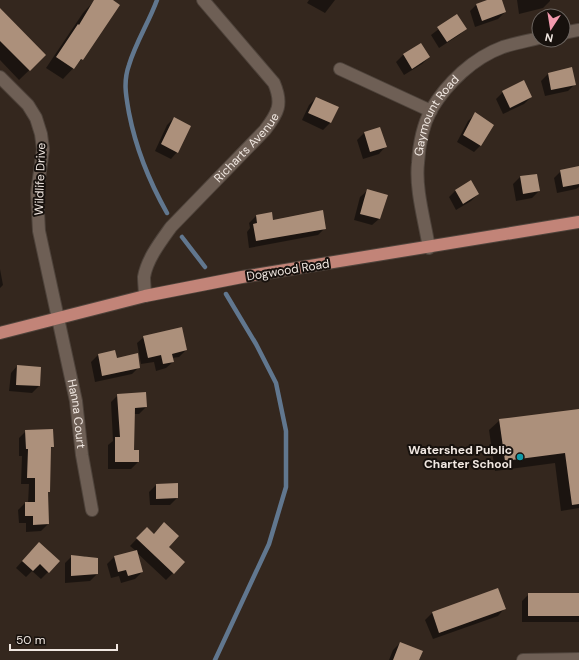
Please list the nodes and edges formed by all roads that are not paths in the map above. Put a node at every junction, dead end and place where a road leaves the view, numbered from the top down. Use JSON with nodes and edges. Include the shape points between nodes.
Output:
{"nodes":[{"id":1,"x":203,"y":0,"type":"edge"},
{"id":2,"x":531,"y":40,"type":"edge"},
{"id":3,"x":340,"y":69,"type":"dead end"},
{"id":4,"x":0,"y":77,"type":"edge"},
{"id":5,"x":431,"y":111,"type":"junction"},
{"id":6,"x":579,"y":222,"type":"edge"},
{"id":7,"x":429,"y":248,"type":"junction"},
{"id":8,"x":145,"y":296,"type":"junction"},
{"id":9,"x":58,"y":317,"type":"junction"},
{"id":10,"x":0,"y":333,"type":"edge"},
{"id":11,"x":92,"y":510,"type":"dead end"},
{"id":12,"x":579,"y":659,"type":"edge"},
{"id":13,"x":523,"y":660,"type":"edge"}],
"edges":[{"from":1,"to":8,"type":"street","name":"Richarts Avenue","via":[[274,83],[279,94],[279,105],[275,117],[265,130],[171,227],[159,244],[148,263],[144,277]]},
{"from":2,"to":5,"type":"street","name":"Gaymount Road","via":[[503,47],[465,69]]},
{"from":3,"to":5,"type":"street"},
{"from":4,"to":9,"type":"street","name":"Wildlife Drive","via":[[28,105],[41,134],[43,149],[37,211]]},
{"from":5,"to":7,"type":"street","name":"Gaymount Road","via":[[424,129],[417,164]]},
{"from":6,"to":7,"type":"main road","name":"Dogwood Road"},
{"from":7,"to":8,"type":"main road","name":"Dogwood Road","via":[[242,277]]},
{"from":8,"to":9,"type":"main road","name":"Dogwood Road"},
{"from":9,"to":10,"type":"main road","name":"Dogwood Road"},
{"from":9,"to":11,"type":"street","name":"Hanna Court","via":[[76,401]]},
{"from":12,"to":13,"type":"street"}]}
